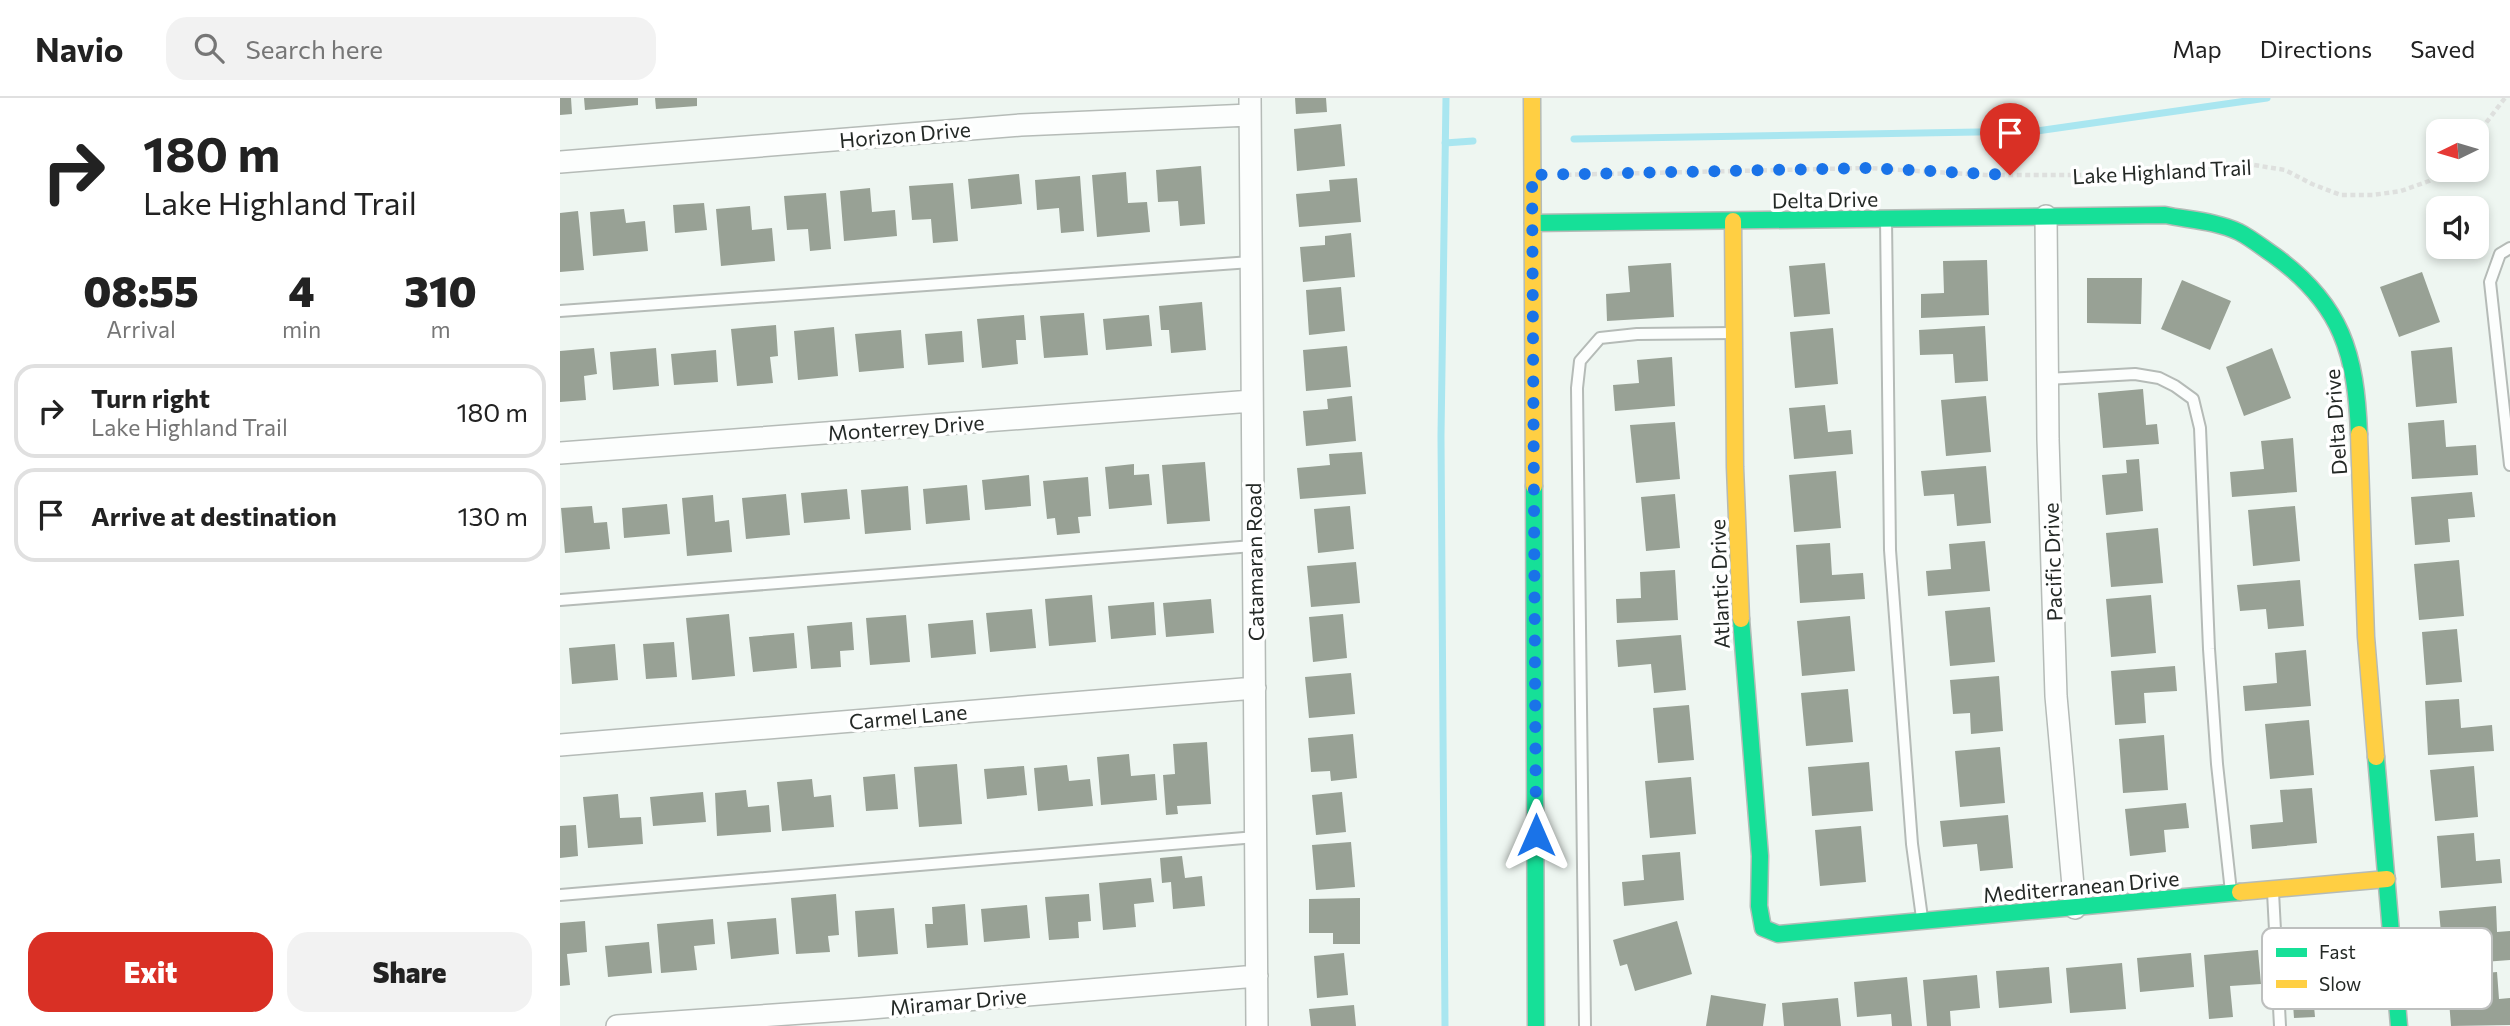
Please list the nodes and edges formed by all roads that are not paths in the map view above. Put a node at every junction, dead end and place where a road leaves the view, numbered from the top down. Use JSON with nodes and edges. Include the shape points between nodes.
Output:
{"nodes":[{"id":1,"x":1532,"y":98,"type":"edge"},
{"id":2,"x":1250,"y":107,"type":"edge"},
{"id":3,"x":560,"y":162,"type":"edge"},
{"id":4,"x":2046,"y":216,"type":"junction"},
{"id":5,"x":1886,"y":219,"type":"junction"},
{"id":6,"x":1733,"y":221,"type":"junction"},
{"id":7,"x":1533,"y":223,"type":"junction"},
{"id":8,"x":2510,"y":247,"type":"edge"},
{"id":9,"x":1251,"y":262,"type":"junction"},
{"id":10,"x":560,"y":311,"type":"edge"},
{"id":11,"x":1734,"y":333,"type":"junction"},
{"id":12,"x":2047,"y":379,"type":"junction"},
{"id":13,"x":1251,"y":401,"type":"junction"},
{"id":14,"x":560,"y":453,"type":"edge"},
{"id":15,"x":2510,"y":465,"type":"edge"},
{"id":16,"x":1253,"y":546,"type":"junction"},
{"id":17,"x":560,"y":600,"type":"edge"},
{"id":18,"x":1255,"y":688,"type":"junction"},
{"id":19,"x":560,"y":745,"type":"edge"},
{"id":20,"x":1256,"y":837,"type":"junction"},
{"id":21,"x":2387,"y":878,"type":"junction"},
{"id":22,"x":2273,"y":889,"type":"junction"},
{"id":23,"x":2232,"y":893,"type":"junction"},
{"id":24,"x":560,"y":895,"type":"edge"},
{"id":25,"x":2075,"y":908,"type":"junction"},
{"id":26,"x":1922,"y":921,"type":"junction"},
{"id":27,"x":2275,"y":928,"type":"edge"},
{"id":28,"x":2391,"y":928,"type":"edge"},
{"id":29,"x":1778,"y":934,"type":"joint"},
{"id":30,"x":1257,"y":976,"type":"junction"},
{"id":31,"x":617,"y":1026,"type":"edge"},
{"id":32,"x":1257,"y":1026,"type":"edge"},
{"id":33,"x":1536,"y":1026,"type":"edge"},
{"id":34,"x":1586,"y":1026,"type":"edge"}],
"edges":[{"from":1,"to":7,"type":"street"},
{"from":2,"to":3,"type":"street","name":"Horizon Drive"},
{"from":2,"to":9,"type":"street","name":"Catamaran Road"},
{"from":4,"to":5,"type":"street","name":"Delta Drive"},
{"from":4,"to":12,"type":"street","name":"Pacific Drive"},
{"from":4,"to":21,"type":"street","name":"Delta Drive","via":[[2165,215],[2238,232],[2288,265],[2319,297],[2343,336],[2353,360],[2357,390],[2366,637]]},
{"from":5,"to":6,"type":"street","name":"Delta Drive"},
{"from":5,"to":26,"type":"lane","via":[[1889,550]]},
{"from":6,"to":7,"type":"street","name":"Delta Drive"},
{"from":6,"to":11,"type":"street","name":"Atlantic Drive"},
{"from":7,"to":33,"type":"street"},
{"from":8,"to":15,"type":"lane","via":[[2500,254],[2490,282]]},
{"from":9,"to":10,"type":"lane"},
{"from":9,"to":13,"type":"street","name":"Catamaran Road"},
{"from":11,"to":29,"type":"street","name":"Atlantic Drive","via":[[1743,657],[1760,856],[1759,906],[1763,928]]},
{"from":11,"to":34,"type":"lane","via":[[1600,338],[1580,361]]},
{"from":12,"to":23,"type":"lane","via":[[2135,374],[2158,378],[2193,399],[2200,428],[2217,764]]},
{"from":12,"to":25,"type":"street","name":"Pacific Drive","via":[[2056,696]]},
{"from":13,"to":14,"type":"street","name":"Monterrey Drive"},
{"from":13,"to":16,"type":"street","name":"Catamaran Road"},
{"from":16,"to":17,"type":"lane"},
{"from":16,"to":18,"type":"street","name":"Catamaran Road"},
{"from":18,"to":19,"type":"street","name":"Carmel Lane"},
{"from":18,"to":20,"type":"street","name":"Catamaran Road"},
{"from":20,"to":24,"type":"lane"},
{"from":20,"to":30,"type":"street","name":"Catamaran Road"},
{"from":21,"to":22,"type":"street","name":"Mediterranean Drive"},
{"from":21,"to":28,"type":"street","name":"Delta Drive"},
{"from":22,"to":23,"type":"street","name":"Mediterranean Drive"},
{"from":22,"to":27,"type":"lane"},
{"from":23,"to":25,"type":"street","name":"Mediterranean Drive"},
{"from":25,"to":26,"type":"street","name":"Mediterranean Drive"},
{"from":26,"to":29,"type":"street","name":"Mediterranean Drive"},
{"from":30,"to":31,"type":"street","name":"Miramar Drive"},
{"from":30,"to":32,"type":"street","name":"Catamaran Road"}]}
